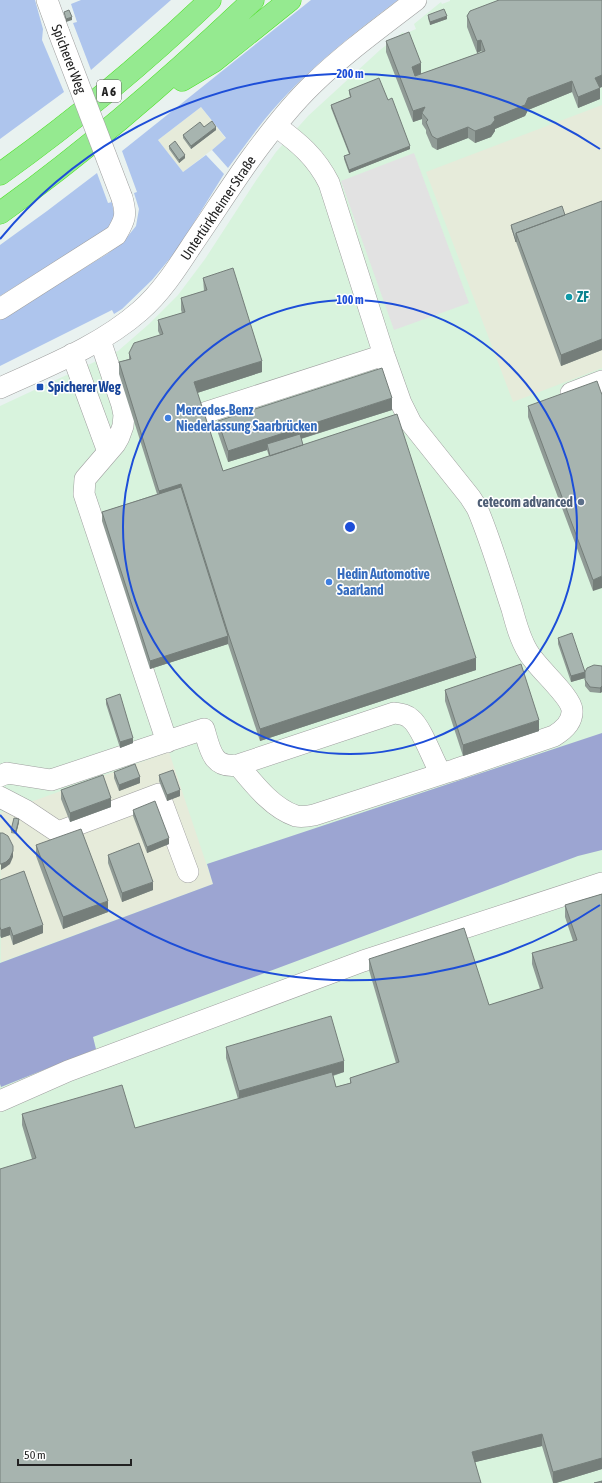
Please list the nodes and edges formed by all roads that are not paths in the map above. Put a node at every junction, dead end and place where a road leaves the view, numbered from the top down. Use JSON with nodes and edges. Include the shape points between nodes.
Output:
{"nodes":[{"id":1,"x":47,"y":0,"type":"edge"},
{"id":2,"x":210,"y":0,"type":"edge"},
{"id":3,"x":253,"y":0,"type":"edge"},
{"id":4,"x":290,"y":0,"type":"edge"},
{"id":5,"x":416,"y":0,"type":"edge"},
{"id":6,"x":132,"y":111,"type":"junction"},
{"id":7,"x":276,"y":126,"type":"junction"},
{"id":8,"x":0,"y":174,"type":"edge"},
{"id":9,"x":0,"y":213,"type":"edge"},
{"id":10,"x":0,"y":309,"type":"edge"},
{"id":11,"x":100,"y":340,"type":"junction"},
{"id":12,"x":72,"y":354,"type":"junction"},
{"id":13,"x":384,"y":355,"type":"junction"},
{"id":14,"x":602,"y":381,"type":"edge"},
{"id":15,"x":0,"y":388,"type":"edge"},
{"id":16,"x":551,"y":400,"type":"edge"},
{"id":17,"x":201,"y":414,"type":"edge"},
{"id":18,"x":108,"y":452,"type":"junction"},
{"id":19,"x":167,"y":742,"type":"junction"},
{"id":20,"x":238,"y":765,"type":"junction"},
{"id":21,"x":444,"y":772,"type":"junction"},
{"id":22,"x":0,"y":776,"type":"edge"},
{"id":23,"x":0,"y":796,"type":"edge"},
{"id":24,"x":188,"y":872,"type":"dead end"},
{"id":25,"x":602,"y":883,"type":"edge"},
{"id":26,"x":0,"y":1101,"type":"edge"}],
"edges":[{"from":1,"to":10,"type":"street","name":"Spicherer Weg","bridge":true,"via":[[126,211],[124,223],[116,235]]},
{"from":2,"to":8,"type":"highway","number":"A 6","via":[[114,87]]},
{"from":3,"to":6,"type":"highway","number":"A 6"},
{"from":4,"to":6,"type":"highway","number":"A 6","via":[[214,61]]},
{"from":5,"to":7,"type":"street","name":"Untertürkheimer Straße","via":[[313,84]]},
{"from":6,"to":9,"type":"highway","number":"A 6","via":[[80,154]]},
{"from":7,"to":11,"type":"street","name":"Untertürkheimer Straße","via":[[251,158],[169,279],[140,310]]},
{"from":7,"to":13,"type":"street","via":[[306,150],[319,165],[329,183]]},
{"from":11,"to":12,"type":"street","name":"Untertürkheimer Straße"},
{"from":11,"to":18,"type":"street","via":[[124,415],[119,437]]},
{"from":12,"to":15,"type":"street","name":"Untertürkheimer Straße"},
{"from":12,"to":18,"type":"street"},
{"from":13,"to":17,"type":"street"},
{"from":13,"to":21,"type":"street","via":[[411,423],[477,508],[522,641],[536,665],[564,693],[572,710],[570,722],[554,736]]},
{"from":14,"to":16,"type":"street"},
{"from":18,"to":19,"type":"street","via":[[85,479],[84,494]]},
{"from":19,"to":20,"type":"street","via":[[204,729],[213,756],[229,766]]},
{"from":19,"to":22,"type":"street","via":[[51,780],[6,773]]},
{"from":20,"to":21,"type":"street","via":[[259,790],[284,810],[297,816],[314,815]]},
{"from":20,"to":21,"type":"street","via":[[394,713],[412,719],[438,768]]},
{"from":23,"to":24,"type":"street","via":[[58,832],[159,794]]},
{"from":25,"to":26,"type":"street","via":[[363,961],[89,1063]]}]}
